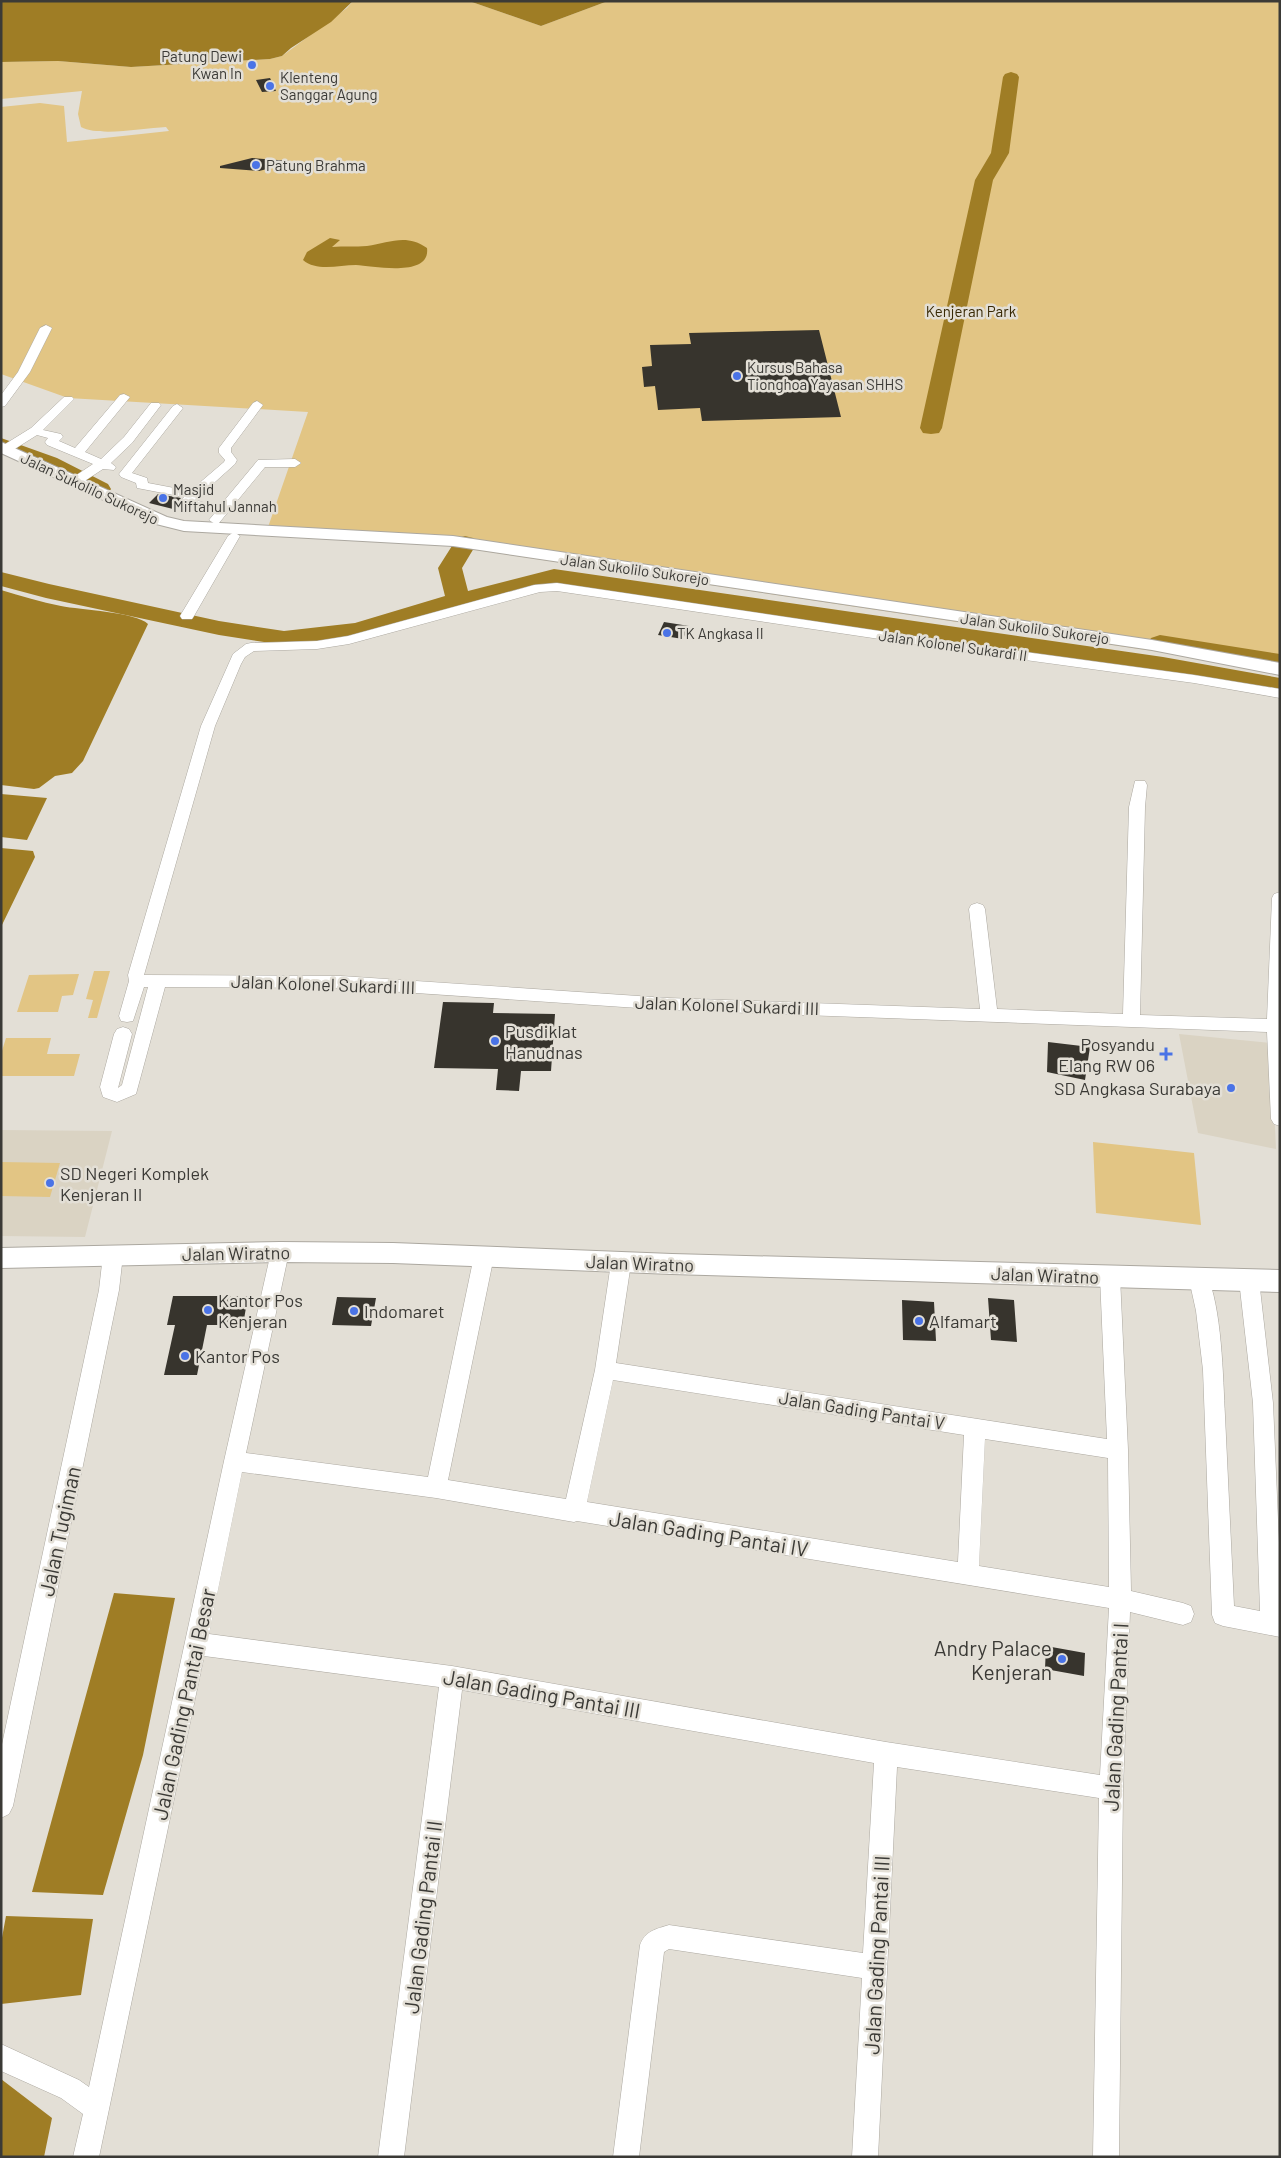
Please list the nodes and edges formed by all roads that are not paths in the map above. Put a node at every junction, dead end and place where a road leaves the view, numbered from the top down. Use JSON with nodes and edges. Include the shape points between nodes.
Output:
{"nodes":[{"id":1,"x":46,"y":328,"type":"dead end"},
{"id":2,"x":124,"y":397,"type":"dead end"},
{"id":3,"x":68,"y":399,"type":"dead end"},
{"id":4,"x":1,"y":404,"type":"edge"},
{"id":5,"x":155,"y":405,"type":"dead end"},
{"id":6,"x":257,"y":406,"type":"dead end"},
{"id":7,"x":177,"y":408,"type":"dead end"},
{"id":8,"x":36,"y":430,"type":"junction"},
{"id":9,"x":6,"y":449,"type":"edge"},
{"id":10,"x":78,"y":452,"type":"junction"},
{"id":11,"x":295,"y":463,"type":"dead end"},
{"id":12,"x":104,"y":464,"type":"junction"},
{"id":13,"x":125,"y":474,"type":"junction"},
{"id":14,"x":80,"y":478,"type":"junction"},
{"id":15,"x":193,"y":495,"type":"junction"},
{"id":16,"x":214,"y":522,"type":"junction"},
{"id":17,"x":182,"y":529,"type":"junction"},
{"id":18,"x":234,"y":536,"type":"junction"},
{"id":19,"x":451,"y":546,"type":"junction"},
{"id":20,"x":187,"y":616,"type":"dead end"},
{"id":21,"x":1007,"y":630,"type":"junction"},
{"id":22,"x":1280,"y":669,"type":"edge"},
{"id":23,"x":1279,"y":691,"type":"edge"},
{"id":24,"x":1140,"y":785,"type":"dead end"},
{"id":25,"x":1280,"y":898,"type":"edge"},
{"id":26,"x":977,"y":909,"type":"dead end"},
{"id":27,"x":136,"y":981,"type":"junction"},
{"id":28,"x":158,"y":981,"type":"junction"},
{"id":29,"x":989,"y":1015,"type":"junction"},
{"id":30,"x":127,"y":1016,"type":"dead end"},
{"id":31,"x":1131,"y":1020,"type":"junction"},
{"id":32,"x":1278,"y":1026,"type":"edge"},
{"id":33,"x":123,"y":1034,"type":"dead end"},
{"id":34,"x":1280,"y":1119,"type":"edge"},
{"id":35,"x":280,"y":1252,"type":"junction"},
{"id":36,"x":113,"y":1255,"type":"junction"},
{"id":37,"x":484,"y":1256,"type":"junction"},
{"id":38,"x":1,"y":1258,"type":"edge"},
{"id":39,"x":621,"y":1262,"type":"junction"},
{"id":40,"x":1110,"y":1277,"type":"junction"},
{"id":41,"x":1199,"y":1279,"type":"junction"},
{"id":42,"x":1249,"y":1280,"type":"junction"},
{"id":43,"x":1280,"y":1281,"type":"edge"},
{"id":44,"x":605,"y":1370,"type":"junction"},
{"id":45,"x":975,"y":1427,"type":"junction"},
{"id":46,"x":1118,"y":1450,"type":"junction"},
{"id":47,"x":234,"y":1461,"type":"junction"},
{"id":48,"x":436,"y":1488,"type":"junction"},
{"id":49,"x":574,"y":1512,"type":"junction"},
{"id":50,"x":968,"y":1574,"type":"junction"},
{"id":51,"x":1120,"y":1599,"type":"junction"},
{"id":52,"x":1183,"y":1614,"type":"dead end"},
{"id":53,"x":1275,"y":1625,"type":"edge"},
{"id":54,"x":197,"y":1644,"type":"junction"},
{"id":55,"x":452,"y":1677,"type":"junction"},
{"id":56,"x":886,"y":1754,"type":"junction"},
{"id":57,"x":1111,"y":1788,"type":"junction"},
{"id":58,"x":1,"y":1806,"type":"edge"},
{"id":59,"x":875,"y":1967,"type":"junction"},
{"id":60,"x":1,"y":2057,"type":"edge"},
{"id":61,"x":98,"y":2108,"type":"junction"},
{"id":62,"x":86,"y":2157,"type":"edge"},
{"id":63,"x":392,"y":2157,"type":"edge"},
{"id":64,"x":626,"y":2157,"type":"edge"},
{"id":65,"x":865,"y":2157,"type":"edge"},
{"id":66,"x":1106,"y":2157,"type":"edge"}],
"edges":[{"from":1,"to":4,"type":"street","via":[[24,372]]},
{"from":2,"to":10,"type":"street"},
{"from":3,"to":8,"type":"street"},
{"from":5,"to":12,"type":"street"},
{"from":6,"to":15,"type":"street","via":[[225,448],[225,453],[232,460]]},
{"from":7,"to":13,"type":"street"},
{"from":8,"to":9,"type":"street"},
{"from":8,"to":10,"type":"street","via":[[57,437],[51,442]]},
{"from":9,"to":14,"type":"main road","name":"Jalan Sukolilo Sukorejo"},
{"from":9,"to":17,"type":"main road","name":"Jalan Sukolilo Sukorejo","via":[[42,474],[140,524],[151,528]]},
{"from":10,"to":12,"type":"street"},
{"from":11,"to":16,"type":"street","via":[[262,463]]},
{"from":12,"to":13,"type":"street"},
{"from":12,"to":14,"type":"street"},
{"from":13,"to":15,"type":"street","via":[[142,484]]},
{"from":14,"to":17,"type":"main road","name":"Jalan Sukolilo Sukorejo","via":[[162,522]]},
{"from":15,"to":16,"type":"street","via":[[186,502]]},
{"from":16,"to":17,"type":"main road","name":"Jalan Sukolilo Sukorejo"},
{"from":16,"to":19,"type":"main road","name":"Jalan Sukolilo Sukorejo"},
{"from":17,"to":18,"type":"main road","name":"Jalan Sukolilo Sukorejo"},
{"from":18,"to":19,"type":"main road","name":"Jalan Sukolilo Sukorejo"},
{"from":18,"to":20,"type":"street"},
{"from":19,"to":21,"type":"main road","name":"Jalan Sukolilo Sukorejo"},
{"from":21,"to":22,"type":"main road","name":"Jalan Sukolilo Sukorejo","via":[[1152,645]]},
{"from":21,"to":23,"type":"main road","name":"Jalan Sukolilo Sukorejo","via":[[1190,661]]},
{"from":23,"to":27,"type":"street","name":"Jalan Kolonel Sukardi II","via":[[557,587],[540,588],[349,640],[251,647],[234,664],[208,726]]},
{"from":24,"to":31,"type":"street"},
{"from":25,"to":32,"type":"street"},
{"from":26,"to":29,"type":"street"},
{"from":27,"to":28,"type":"street","name":"Jalan Kolonel Sukardi III"},
{"from":27,"to":30,"type":"street","name":"Jalan Kolonel Sukardi II"},
{"from":28,"to":29,"type":"street","name":"Jalan Kolonel Sukardi III","via":[[341,982],[668,1004]]},
{"from":28,"to":33,"type":"street","via":[[130,1089],[116,1095],[109,1092]]},
{"from":29,"to":31,"type":"street","name":"Jalan Kolonel Sukardi III"},
{"from":31,"to":32,"type":"street","name":"Jalan Kolonel Sukardi III"},
{"from":32,"to":34,"type":"street"},
{"from":35,"to":36,"type":"main road","name":"Jalan Wiratno"},
{"from":35,"to":37,"type":"main road","name":"Jalan Wiratno"},
{"from":35,"to":47,"type":"street","name":"Jalan Gading Pantai Besar"},
{"from":36,"to":38,"type":"main road","name":"Jalan Wiratno"},
{"from":36,"to":58,"type":"street","name":"Jalan Tugiman","via":[[109,1290]]},
{"from":37,"to":39,"type":"main road","name":"Jalan Wiratno"},
{"from":37,"to":48,"type":"street"},
{"from":39,"to":40,"type":"main road","name":"Jalan Wiratno"},
{"from":39,"to":44,"type":"street"},
{"from":40,"to":41,"type":"main road","name":"Jalan Wiratno"},
{"from":40,"to":46,"type":"street","name":"Jalan Gading Pantai I"},
{"from":41,"to":42,"type":"main road","name":"Jalan Wiratno"},
{"from":41,"to":53,"type":"street","via":[[1213,1370],[1223,1615]]},
{"from":42,"to":43,"type":"main road","name":"Jalan Wiratno"},
{"from":42,"to":53,"type":"street","via":[[1263,1403]]},
{"from":44,"to":45,"type":"street","name":"Jalan Gading Pantai V"},
{"from":44,"to":49,"type":"street"},
{"from":45,"to":46,"type":"street","name":"Jalan Gading Pantai V"},
{"from":45,"to":50,"type":"street"},
{"from":46,"to":51,"type":"street","name":"Jalan Gading Pantai I"},
{"from":47,"to":48,"type":"street","name":"Jalan Gading Pantai IV"},
{"from":47,"to":54,"type":"street","name":"Jalan Gading Pantai Besar"},
{"from":48,"to":49,"type":"street","name":"Jalan Gading Pantai IV"},
{"from":49,"to":50,"type":"street","name":"Jalan Gading Pantai IV"},
{"from":50,"to":51,"type":"street","name":"Jalan Gading Pantai IV"},
{"from":51,"to":52,"type":"street","name":"Jalan Gading Pantai IV"},
{"from":51,"to":57,"type":"street","name":"Jalan Gading Pantai I"},
{"from":54,"to":55,"type":"street","name":"Jalan Gading Pantai III"},
{"from":54,"to":61,"type":"street","name":"Jalan Gading Pantai Besar"},
{"from":55,"to":56,"type":"street","name":"Jalan Gading Pantai III"},
{"from":55,"to":63,"type":"street","name":"Jalan Gading Pantai II"},
{"from":56,"to":57,"type":"street","name":"Jalan Gading Pantai III"},
{"from":56,"to":59,"type":"street","name":"Jalan Gading Pantai III"},
{"from":57,"to":66,"type":"street","name":"Jalan Gading Pantai I"},
{"from":59,"to":64,"type":"street","via":[[669,1937],[652,1945]]},
{"from":59,"to":65,"type":"street","name":"Jalan Gading Pantai III"},
{"from":60,"to":61,"type":"street","via":[[70,2089]]},
{"from":61,"to":62,"type":"street","name":"Jalan Gading Pantai Besar"}]}
